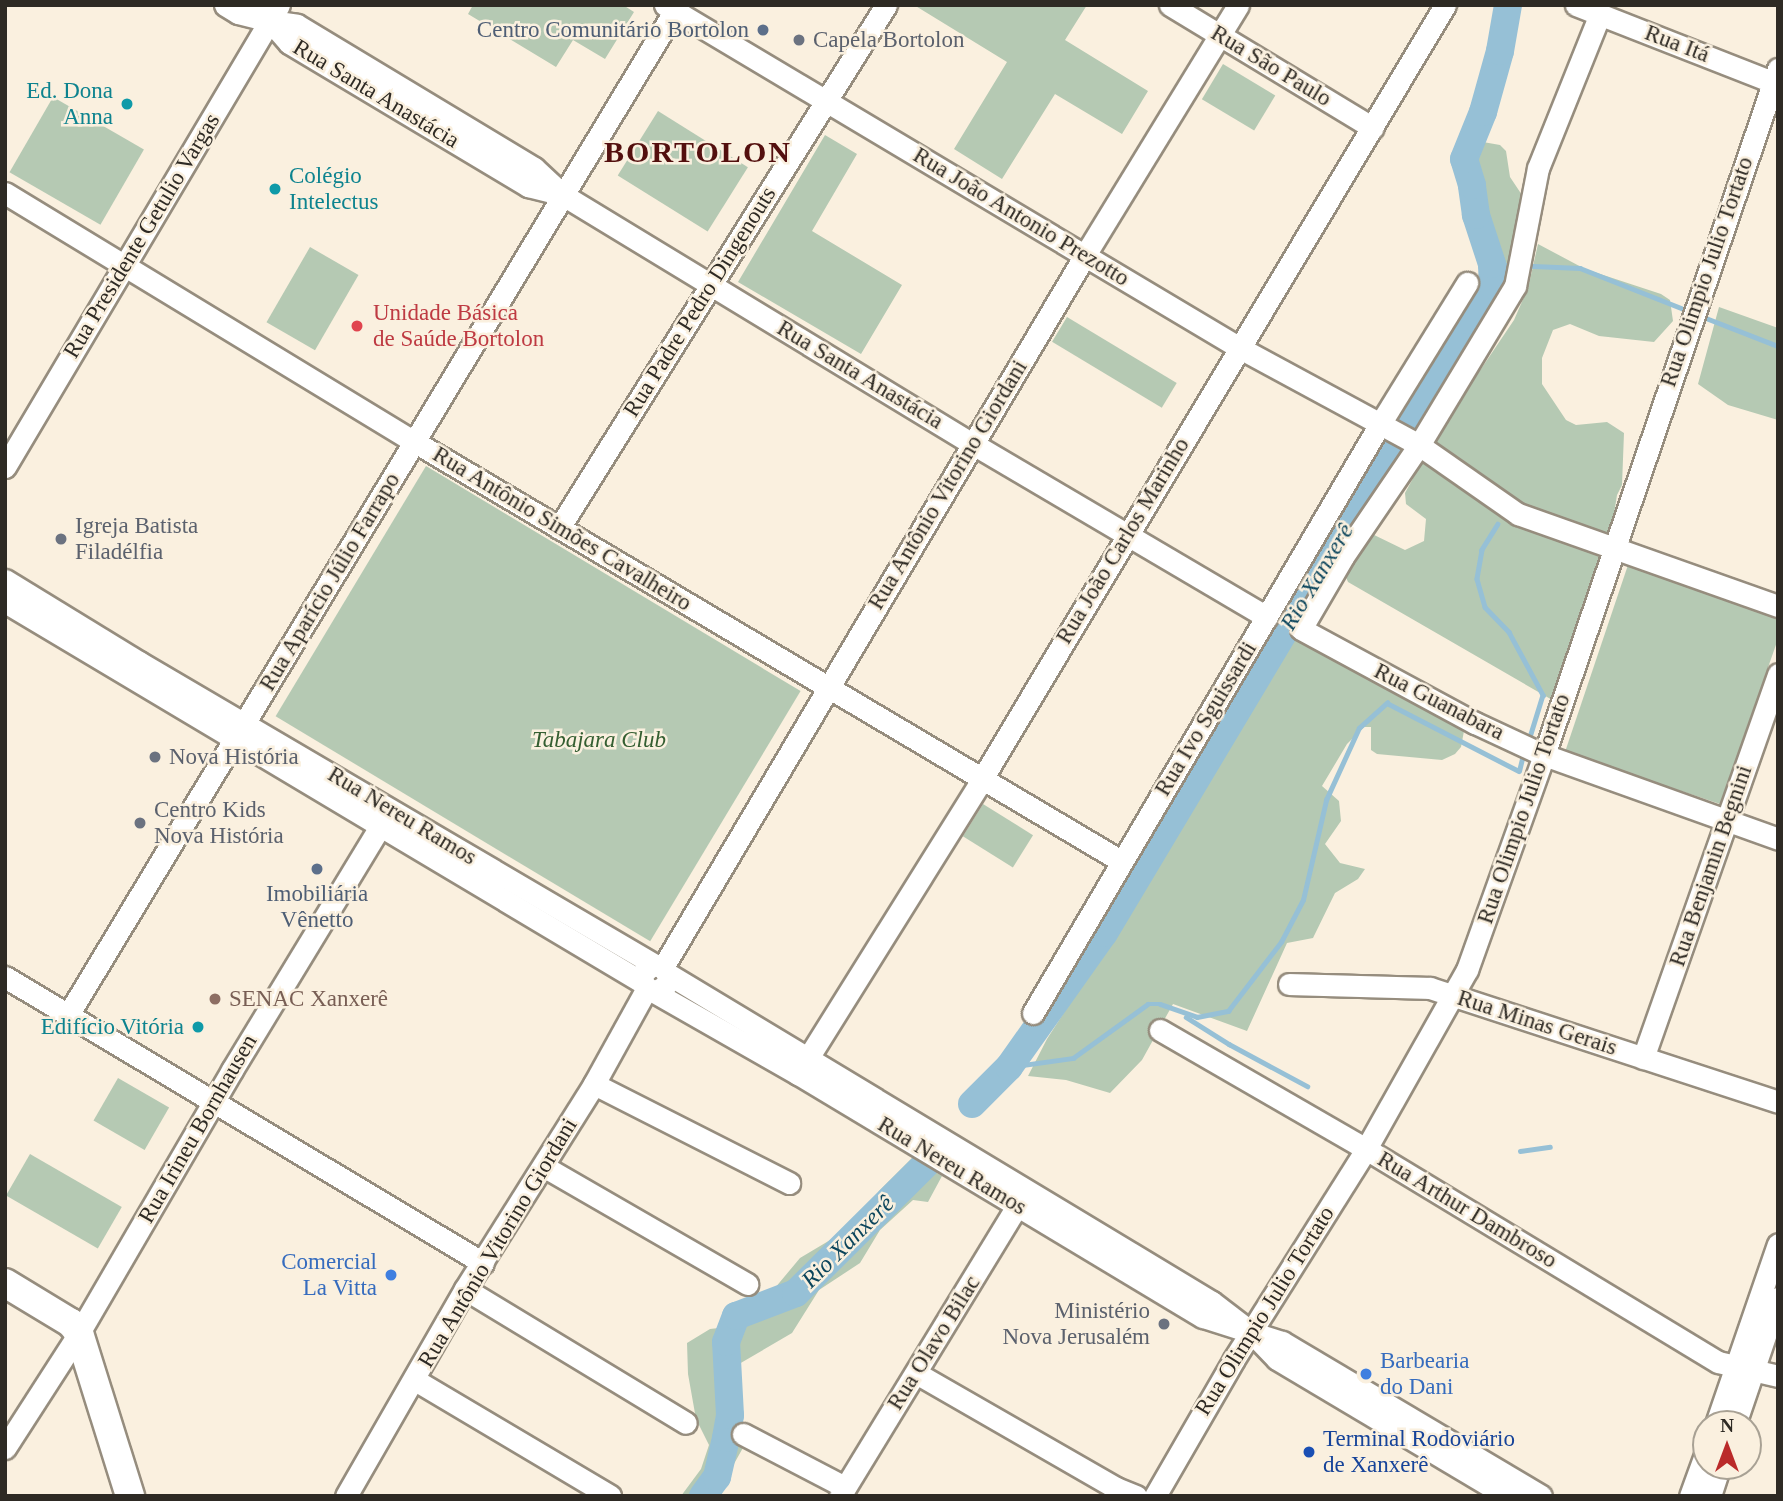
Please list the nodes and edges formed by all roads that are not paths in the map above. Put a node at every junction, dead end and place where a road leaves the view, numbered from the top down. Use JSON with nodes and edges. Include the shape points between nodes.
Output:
{"nodes":[{"id":1,"x":225,"y":5,"type":"edge"},
{"id":2,"x":886,"y":5,"type":"edge"},
{"id":3,"x":1170,"y":5,"type":"edge"},
{"id":4,"x":1238,"y":5,"type":"edge"},
{"id":5,"x":1445,"y":5,"type":"edge"},
{"id":6,"x":1576,"y":5,"type":"edge"},
{"id":7,"x":672,"y":7,"type":"edge"},
{"id":8,"x":268,"y":10,"type":"edge"},
{"id":9,"x":1600,"y":14,"type":"junction"},
{"id":10,"x":1221,"y":35,"type":"junction"},
{"id":11,"x":1776,"y":78,"type":"edge"},
{"id":12,"x":828,"y":101,"type":"junction"},
{"id":13,"x":1373,"y":128,"type":"junction"},
{"id":14,"x":5,"y":193,"type":"edge"},
{"id":15,"x":562,"y":195,"type":"junction"},
{"id":16,"x":1085,"y":254,"type":"junction"},
{"id":17,"x":125,"y":264,"type":"junction"},
{"id":18,"x":1467,"y":283,"type":"dead end"},
{"id":19,"x":710,"y":284,"type":"junction"},
{"id":20,"x":1238,"y":347,"type":"junction"},
{"id":21,"x":1398,"y":434,"type":"junction"},
{"id":22,"x":415,"y":442,"type":"junction"},
{"id":23,"x":973,"y":444,"type":"junction"},
{"id":24,"x":5,"y":467,"type":"edge"},
{"id":25,"x":559,"y":528,"type":"junction"},
{"id":26,"x":1128,"y":532,"type":"junction"},
{"id":27,"x":1614,"y":549,"type":"junction"},
{"id":28,"x":5,"y":580,"type":"edge"},
{"id":29,"x":5,"y":602,"type":"edge"},
{"id":30,"x":1778,"y":606,"type":"edge"},
{"id":31,"x":37,"y":610,"type":"junction"},
{"id":32,"x":1267,"y":617,"type":"junction"},
{"id":33,"x":1301,"y":629,"type":"joint"},
{"id":34,"x":1778,"y":674,"type":"edge"},
{"id":35,"x":828,"y":687,"type":"junction"},
{"id":36,"x":242,"y":731,"type":"junction"},
{"id":37,"x":1544,"y":755,"type":"junction"},
{"id":38,"x":982,"y":779,"type":"junction"},
{"id":39,"x":386,"y":817,"type":"junction"},
{"id":40,"x":1727,"y":823,"type":"junction"},
{"id":41,"x":1778,"y":839,"type":"edge"},
{"id":42,"x":1121,"y":861,"type":"junction"},
{"id":43,"x":5,"y":977,"type":"edge"},
{"id":44,"x":655,"y":978,"type":"junction"},
{"id":45,"x":1289,"y":984,"type":"dead end"},
{"id":46,"x":1454,"y":996,"type":"junction"},
{"id":47,"x":1033,"y":1013,"type":"dead end"},
{"id":48,"x":68,"y":1015,"type":"junction"},
{"id":49,"x":1160,"y":1030,"type":"dead end"},
{"id":50,"x":1643,"y":1058,"type":"junction"},
{"id":51,"x":803,"y":1066,"type":"junction"},
{"id":52,"x":594,"y":1084,"type":"junction"},
{"id":53,"x":1778,"y":1102,"type":"edge"},
{"id":54,"x":213,"y":1103,"type":"junction"},
{"id":55,"x":1366,"y":1149,"type":"junction"},
{"id":56,"x":543,"y":1166,"type":"junction"},
{"id":57,"x":789,"y":1183,"type":"dead end"},
{"id":58,"x":1022,"y":1198,"type":"junction"},
{"id":59,"x":1778,"y":1244,"type":"edge"},
{"id":60,"x":483,"y":1263,"type":"junction"},
{"id":61,"x":5,"y":1283,"type":"edge"},
{"id":62,"x":747,"y":1284,"type":"dead end"},
{"id":63,"x":465,"y":1289,"type":"junction"},
{"id":64,"x":1772,"y":1297,"type":"edge"},
{"id":65,"x":1251,"y":1332,"type":"junction"},
{"id":66,"x":79,"y":1333,"type":"junction"},
{"id":67,"x":1745,"y":1368,"type":"junction"},
{"id":68,"x":916,"y":1373,"type":"junction"},
{"id":69,"x":1778,"y":1376,"type":"edge"},
{"id":70,"x":415,"y":1380,"type":"junction"},
{"id":71,"x":1723,"y":1410,"type":"edge"},
{"id":72,"x":1738,"y":1410,"type":"edge"},
{"id":73,"x":686,"y":1423,"type":"dead end"},
{"id":74,"x":743,"y":1434,"type":"dead end"},
{"id":75,"x":5,"y":1448,"type":"edge"},
{"id":76,"x":1490,"y":1475,"type":"junction"},
{"id":77,"x":1700,"y":1480,"type":"edge"},
{"id":78,"x":843,"y":1491,"type":"edge"},
{"id":79,"x":130,"y":1496,"type":"edge"},
{"id":80,"x":346,"y":1496,"type":"edge"},
{"id":81,"x":610,"y":1496,"type":"edge"},
{"id":82,"x":1136,"y":1496,"type":"edge"},
{"id":83,"x":1155,"y":1496,"type":"edge"},
{"id":84,"x":1507,"y":1496,"type":"edge"},
{"id":85,"x":1541,"y":1496,"type":"edge"},
{"id":86,"x":1690,"y":1496,"type":"edge"}],
"edges":[{"from":1,"to":8,"type":"street","name":"Rua Santa Anastácia","via":[[238,13]]},
{"from":2,"to":12,"type":"street","name":"Rua Padre Pedro Dingenouts"},
{"from":3,"to":10,"type":"street","name":"Rua São Paulo"},
{"from":4,"to":10,"type":"street","name":"Rua Antônio Vitorino Giordani"},
{"from":5,"to":13,"type":"street","name":"Rua João Carlos Marinho"},
{"from":6,"to":9,"type":"street","name":"Rua Itá"},
{"from":7,"to":12,"type":"street","name":"Rua João Antonio Prezotto"},
{"from":7,"to":15,"type":"street","name":"Rua Aparício Júlio Farrapo"},
{"from":8,"to":15,"type":"street","name":"Rua Santa Anastácia","via":[[297,25],[352,69],[417,109],[478,145],[534,168]]},
{"from":8,"to":17,"type":"street","name":"Rua Presidente Getulio Vargas"},
{"from":9,"to":11,"type":"street","name":"Rua Itá"},
{"from":9,"to":21,"type":"street","name":"Rua Ivo Sguissardi","via":[[1538,168],[1515,286]]},
{"from":10,"to":13,"type":"street","name":"Rua São Paulo"},
{"from":10,"to":16,"type":"street","name":"Rua Antônio Vitorino Giordani"},
{"from":11,"to":27,"type":"street","name":"Rua Olimpio Julio Tortato"},
{"from":12,"to":16,"type":"street","name":"Rua João Antonio Prezotto"},
{"from":12,"to":19,"type":"street","name":"Rua Padre Pedro Dingenouts"},
{"from":13,"to":20,"type":"street","name":"Rua João Carlos Marinho"},
{"from":14,"to":17,"type":"street","name":"Rua Antônio Simões Cavalheiro"},
{"from":15,"to":19,"type":"street","name":"Rua Santa Anastácia"},
{"from":15,"to":22,"type":"street","name":"Rua Aparício Júlio Farrapo"},
{"from":16,"to":20,"type":"street","name":"Rua João Antonio Prezotto"},
{"from":16,"to":23,"type":"street","name":"Rua Antônio Vitorino Giordani"},
{"from":17,"to":22,"type":"street","name":"Rua Antônio Simões Cavalheiro"},
{"from":17,"to":24,"type":"street","name":"Rua Presidente Getulio Vargas"},
{"from":18,"to":21,"type":"street","name":"Rua Ivo Sguissardi"},
{"from":19,"to":23,"type":"street","name":"Rua Santa Anastácia"},
{"from":19,"to":25,"type":"street","name":"Rua Padre Pedro Dingenouts"},
{"from":20,"to":21,"type":"street","name":"Rua João Antonio Prezotto"},
{"from":20,"to":26,"type":"street","name":"Rua João Carlos Marinho"},
{"from":21,"to":27,"type":"street","name":"Rua João Antonio Prezotto","via":[[1518,513]]},
{"from":21,"to":32,"type":"street","name":"Rua Ivo Sguissardi"},
{"from":21,"to":33,"type":"street","name":"Rua Ivo Sguissardi","via":[[1343,557]]},
{"from":22,"to":25,"type":"street","name":"Rua Antônio Simões Cavalheiro"},
{"from":22,"to":36,"type":"street","name":"Rua Aparício Júlio Farrapo"},
{"from":23,"to":26,"type":"street","name":"Rua Santa Anastácia"},
{"from":23,"to":35,"type":"street","name":"Rua Antônio Vitorino Giordani"},
{"from":25,"to":35,"type":"street","name":"Rua Antônio Simões Cavalheiro"},
{"from":26,"to":32,"type":"street","name":"Rua Santa Anastácia"},
{"from":26,"to":38,"type":"street","name":"Rua João Carlos Marinho"},
{"from":27,"to":30,"type":"street","name":"Rua João Antonio Prezotto"},
{"from":27,"to":37,"type":"street","name":"Rua Olimpio Julio Tortato"},
{"from":28,"to":31,"type":"street","name":"Rua Nereu Ramos"},
{"from":29,"to":31,"type":"street","name":"Rua Nereu Ramos"},
{"from":31,"to":36,"type":"street","name":"Rua Nereu Ramos"},
{"from":32,"to":42,"type":"street","name":"Rua Ivo Sguissardi"},
{"from":33,"to":37,"type":"street","name":"Rua Guanabara"},
{"from":34,"to":40,"type":"street","name":"Rua Benjamin Begnini"},
{"from":35,"to":38,"type":"street","name":"Rua Antônio Simões Cavalheiro"},
{"from":35,"to":44,"type":"street","name":"Rua Antônio Vitorino Giordani"},
{"from":36,"to":39,"type":"street","name":"Rua Nereu Ramos"},
{"from":36,"to":48,"type":"street","name":"Rua Aparício Júlio Farrapo"},
{"from":37,"to":40,"type":"street","name":"Rua Guanabara"},
{"from":37,"to":46,"type":"street","name":"Rua Olimpio Julio Tortato"},
{"from":38,"to":42,"type":"street","name":"Rua Antônio Simões Cavalheiro"},
{"from":38,"to":51,"type":"street","name":"Rua João Carlos Marinho"},
{"from":39,"to":44,"type":"street","name":"Rua Nereu Ramos"},
{"from":39,"to":54,"type":"street","name":"Rua Irineu Bornhausen"},
{"from":40,"to":41,"type":"street","name":"Rua Guanabara"},
{"from":40,"to":50,"type":"street","name":"Rua Benjamin Begnini"},
{"from":42,"to":47,"type":"street","name":"Rua Ivo Sguissardi"},
{"from":43,"to":48,"type":"street"},
{"from":44,"to":51,"type":"street","name":"Rua Nereu Ramos"},
{"from":44,"to":52,"type":"street","name":"Rua Antônio Vitorino Giordani"},
{"from":45,"to":46,"type":"street","name":"Rua Minas Gerais","via":[[1430,988]]},
{"from":46,"to":50,"type":"street","name":"Rua Minas Gerais"},
{"from":46,"to":55,"type":"street","name":"Rua Olimpio Julio Tortato"},
{"from":48,"to":54,"type":"street"},
{"from":49,"to":55,"type":"street","name":"Rua Arthur Dambroso"},
{"from":50,"to":53,"type":"street","name":"Rua Minas Gerais"},
{"from":51,"to":58,"type":"street","name":"Rua Nereu Ramos"},
{"from":52,"to":56,"type":"street","name":"Rua Antônio Vitorino Giordani"},
{"from":52,"to":57,"type":"street"},
{"from":54,"to":60,"type":"street"},
{"from":54,"to":66,"type":"street","name":"Rua Irineu Bornhausen"},
{"from":55,"to":65,"type":"street","name":"Rua Olimpio Julio Tortato"},
{"from":55,"to":67,"type":"street","name":"Rua Arthur Dambroso","via":[[1718,1362]]},
{"from":56,"to":60,"type":"street","name":"Rua Antônio Vitorino Giordani"},
{"from":56,"to":62,"type":"street"},
{"from":58,"to":65,"type":"street","name":"Rua Nereu Ramos","via":[[1152,1276],[1203,1317]]},
{"from":58,"to":68,"type":"street","name":"Rua Olavo Bilac"},
{"from":59,"to":64,"type":"street"},
{"from":60,"to":63,"type":"street","name":"Rua Antônio Vitorino Giordani"},
{"from":61,"to":66,"type":"main road","via":[[71,1323]]},
{"from":63,"to":70,"type":"street","name":"Rua Antônio Vitorino Giordani"},
{"from":63,"to":73,"type":"street"},
{"from":64,"to":67,"type":"street"},
{"from":65,"to":76,"type":"street","name":"Rua Nereu Ramos","via":[[1277,1359],[1342,1387]]},
{"from":65,"to":83,"type":"street","name":"Rua Olimpio Julio Tortato"},
{"from":66,"to":75,"type":"street","name":"Rua Irineu Bornhausen"},
{"from":66,"to":79,"type":"main road"},
{"from":67,"to":69,"type":"street","name":"Rua Arthur Dambroso"},
{"from":67,"to":71,"type":"street"},
{"from":67,"to":72,"type":"street"},
{"from":68,"to":78,"type":"street","name":"Rua Olavo Bilac"},
{"from":68,"to":82,"type":"street"},
{"from":70,"to":80,"type":"street","name":"Rua Antônio Vitorino Giordani"},
{"from":70,"to":81,"type":"street"},
{"from":74,"to":78,"type":"street"},
{"from":76,"to":84,"type":"street","name":"Rua Nereu Ramos"},
{"from":76,"to":85,"type":"street","name":"Rua Nereu Ramos"},
{"from":77,"to":86,"type":"street"}]}
